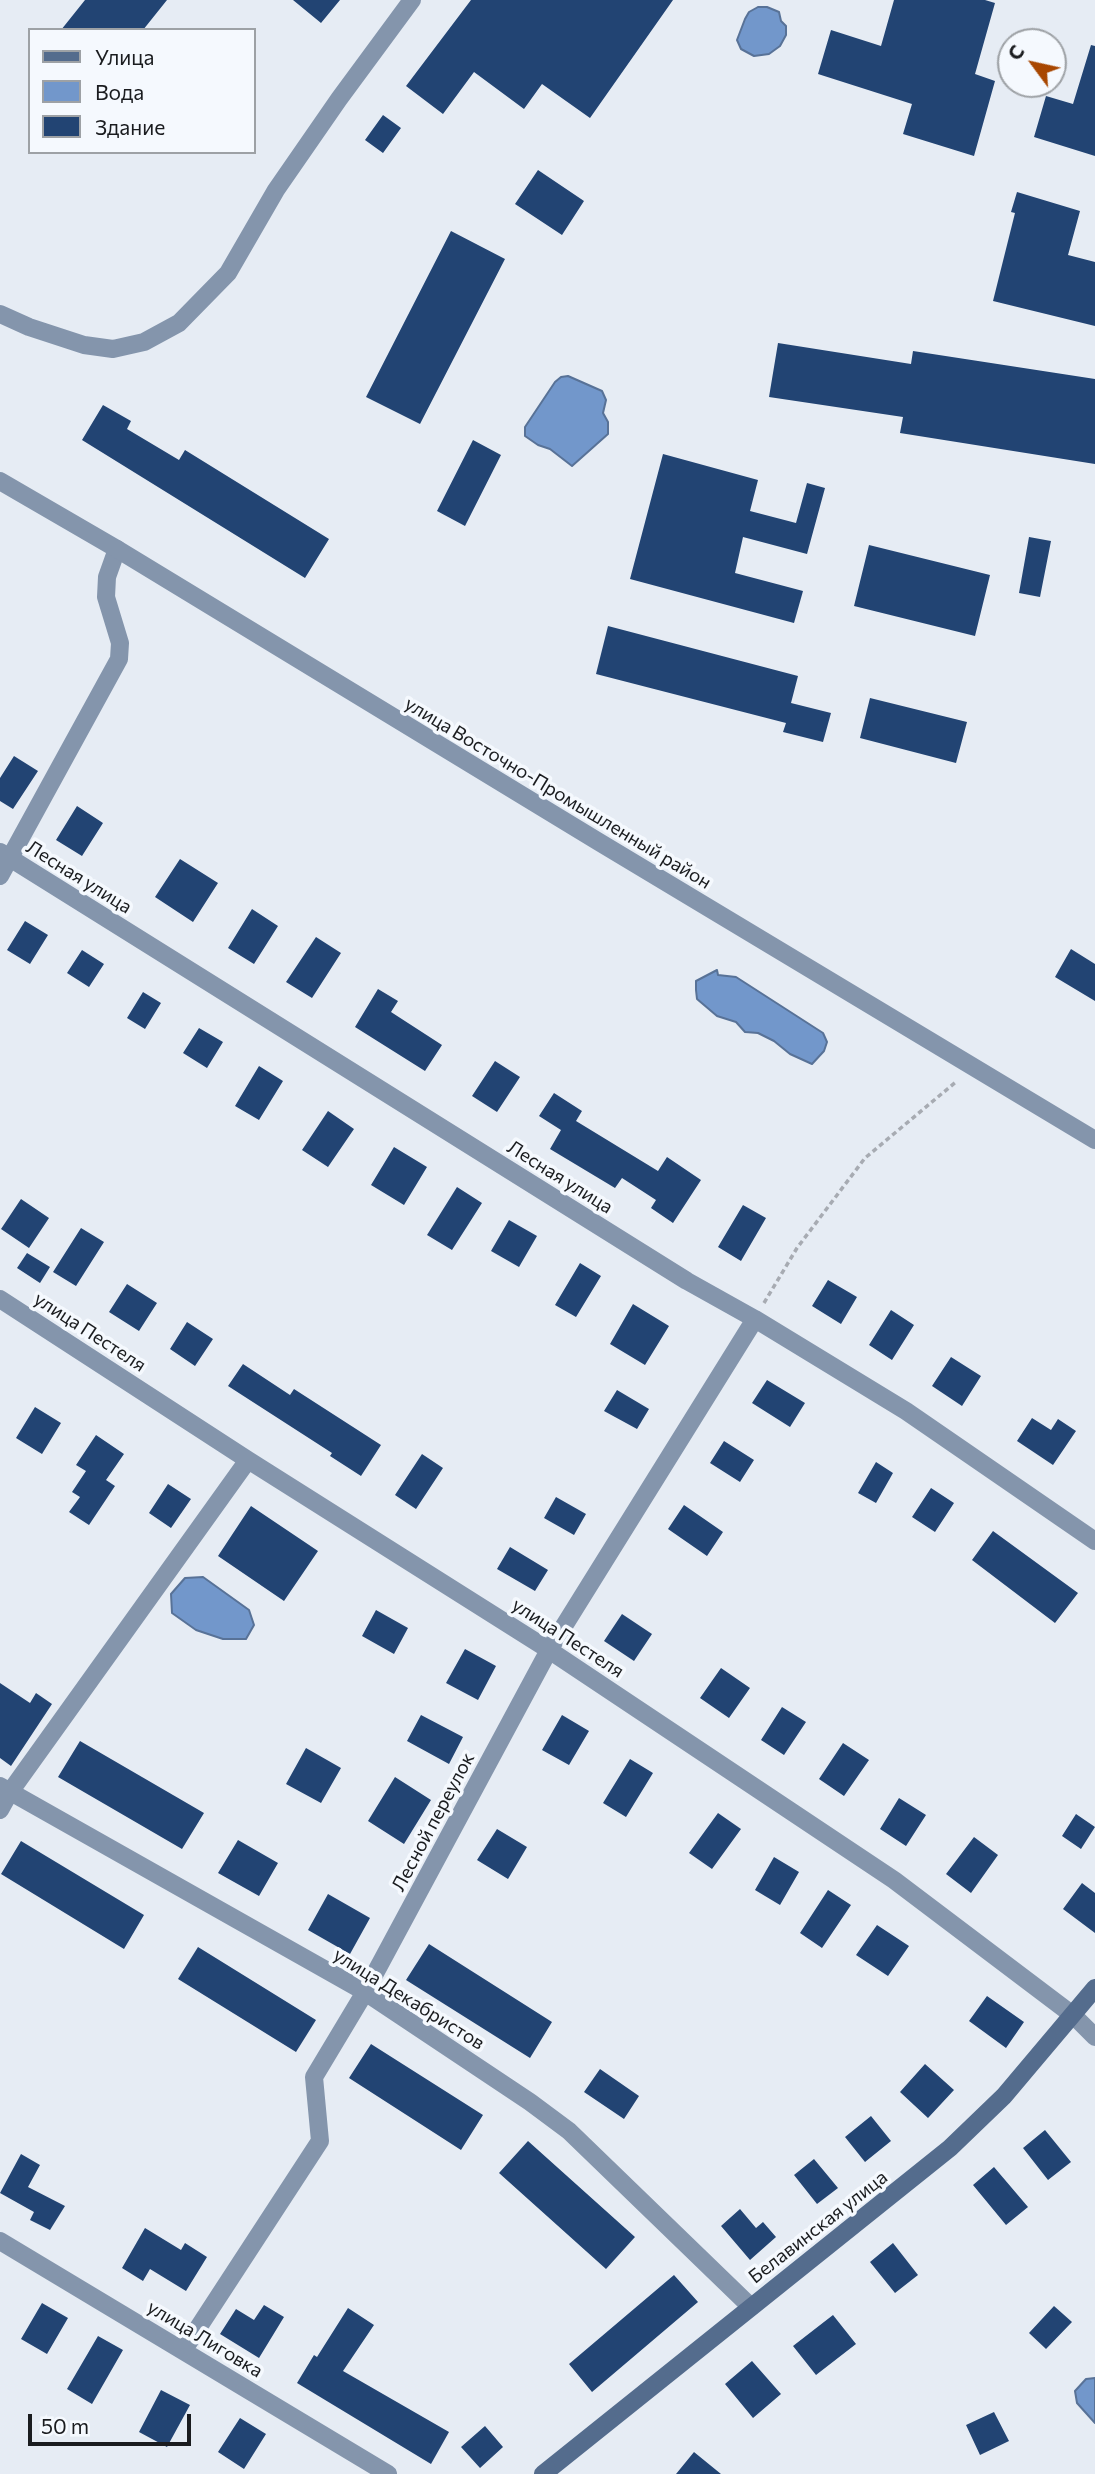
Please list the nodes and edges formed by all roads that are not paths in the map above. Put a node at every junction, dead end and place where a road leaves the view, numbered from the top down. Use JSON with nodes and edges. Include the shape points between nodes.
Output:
{"nodes":[{"id":1,"x":412,"y":0,"type":"edge"},
{"id":2,"x":0,"y":314,"type":"edge"},
{"id":3,"x":0,"y":481,"type":"edge"},
{"id":4,"x":117,"y":549,"type":"junction"},
{"id":5,"x":5,"y":855,"type":"edge"},
{"id":6,"x":0,"y":876,"type":"edge"},
{"id":7,"x":1095,"y":1140,"type":"edge"},
{"id":8,"x":0,"y":1299,"type":"edge"},
{"id":9,"x":755,"y":1318,"type":"junction"},
{"id":10,"x":248,"y":1460,"type":"junction"},
{"id":11,"x":1095,"y":1541,"type":"edge"},
{"id":12,"x":549,"y":1650,"type":"junction"},
{"id":13,"x":5,"y":1789,"type":"edge"},
{"id":14,"x":0,"y":1810,"type":"edge"},
{"id":15,"x":1095,"y":1988,"type":"edge"},
{"id":16,"x":365,"y":1992,"type":"junction"},
{"id":17,"x":1074,"y":2015,"type":"junction"},
{"id":18,"x":1095,"y":2037,"type":"edge"},
{"id":19,"x":0,"y":2241,"type":"edge"},
{"id":20,"x":751,"y":2307,"type":"junction"},
{"id":21,"x":183,"y":2351,"type":"junction"},
{"id":22,"x":388,"y":2474,"type":"edge"},
{"id":23,"x":543,"y":2474,"type":"edge"}],
"edges":[{"from":1,"to":2,"type":"street","via":[[276,190],[228,273],[179,323],[144,342],[113,349],[83,345]]},
{"from":3,"to":4,"type":"street","name":"улица Восточно-Промышленный район"},
{"from":4,"to":5,"type":"street","via":[[106,597],[120,643],[119,659]]},
{"from":4,"to":7,"type":"street","name":"улица Восточно-Промышленный район"},
{"from":5,"to":6,"type":"street"},
{"from":5,"to":9,"type":"street","name":"Лесная улица","via":[[687,1281]]},
{"from":8,"to":10,"type":"street","name":"улица Пестеля"},
{"from":9,"to":11,"type":"street","name":"Лесная улица","via":[[906,1411]]},
{"from":9,"to":12,"type":"street","name":"Лесной переулок"},
{"from":10,"to":12,"type":"street","name":"улица Пестеля"},
{"from":10,"to":13,"type":"street"},
{"from":12,"to":16,"type":"street","name":"Лесной переулок"},
{"from":12,"to":17,"type":"street","name":"улица Пестеля","via":[[894,1880]]},
{"from":13,"to":14,"type":"street"},
{"from":13,"to":16,"type":"street","name":"улица Декабристов"},
{"from":15,"to":17,"type":"main road","name":"Белавинская улица"},
{"from":16,"to":20,"type":"street","name":"улица Декабристов","via":[[569,2131]]},
{"from":16,"to":21,"type":"street","name":"Лесной переулок","via":[[314,2077],[320,2141]]},
{"from":17,"to":18,"type":"street","name":"улица Пестеля"},
{"from":17,"to":20,"type":"main road","name":"Белавинская улица","via":[[1004,2096],[950,2148]]},
{"from":19,"to":21,"type":"street","name":"улица Лиговка"},
{"from":20,"to":23,"type":"main road","name":"Белавинская улица"},
{"from":21,"to":22,"type":"street","name":"улица Лиговка"}]}
